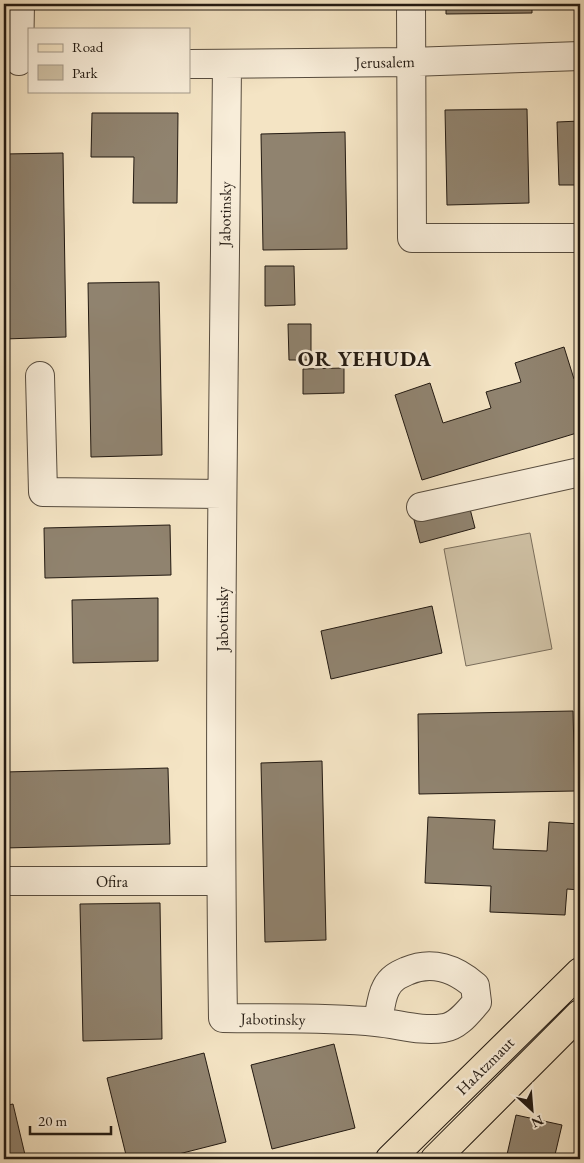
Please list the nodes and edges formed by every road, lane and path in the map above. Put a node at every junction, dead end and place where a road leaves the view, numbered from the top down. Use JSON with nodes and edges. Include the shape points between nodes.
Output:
{"nodes":[{"id":1,"x":20,"y":4,"type":"edge"},
{"id":2,"x":411,"y":4,"type":"edge"},
{"id":3,"x":580,"y":56,"type":"edge"},
{"id":4,"x":17,"y":61,"type":"edge"},
{"id":5,"x":411,"y":62,"type":"junction"},
{"id":6,"x":190,"y":64,"type":"edge"},
{"id":7,"x":226,"y":64,"type":"junction"},
{"id":8,"x":580,"y":238,"type":"edge"},
{"id":9,"x":40,"y":376,"type":"dead end"},
{"id":10,"x":580,"y":472,"type":"edge"},
{"id":11,"x":222,"y":494,"type":"junction"},
{"id":12,"x":421,"y":507,"type":"dead end"},
{"id":13,"x":4,"y":881,"type":"edge"},
{"id":14,"x":221,"y":881,"type":"junction"},
{"id":15,"x":580,"y":972,"type":"edge"},
{"id":16,"x":580,"y":1014,"type":"edge"},
{"id":17,"x":378,"y":1022,"type":"dead end"},
{"id":18,"x":390,"y":1159,"type":"edge"},
{"id":19,"x":436,"y":1159,"type":"edge"}],
"edges":[{"from":1,"to":4,"type":"street"},
{"from":2,"to":5,"type":"street"},
{"from":3,"to":5,"type":"street","name":"Jerusalem"},
{"from":5,"to":7,"type":"street","name":"Jerusalem"},
{"from":5,"to":8,"type":"street","via":[[412,238]]},
{"from":6,"to":7,"type":"street","name":"Jerusalem"},
{"from":7,"to":11,"type":"street","name":"Jabotinsky"},
{"from":9,"to":11,"type":"street","via":[[43,492]]},
{"from":10,"to":12,"type":"street"},
{"from":11,"to":14,"type":"street","name":"Jabotinsky"},
{"from":13,"to":14,"type":"street","name":"Ofira"},
{"from":14,"to":17,"type":"street","name":"Jabotinsky","via":[[223,1018]]},
{"from":15,"to":18,"type":"main road","name":"HaAtzmaut"},
{"from":16,"to":19,"type":"main road","name":"HaAtzmaut"}]}
